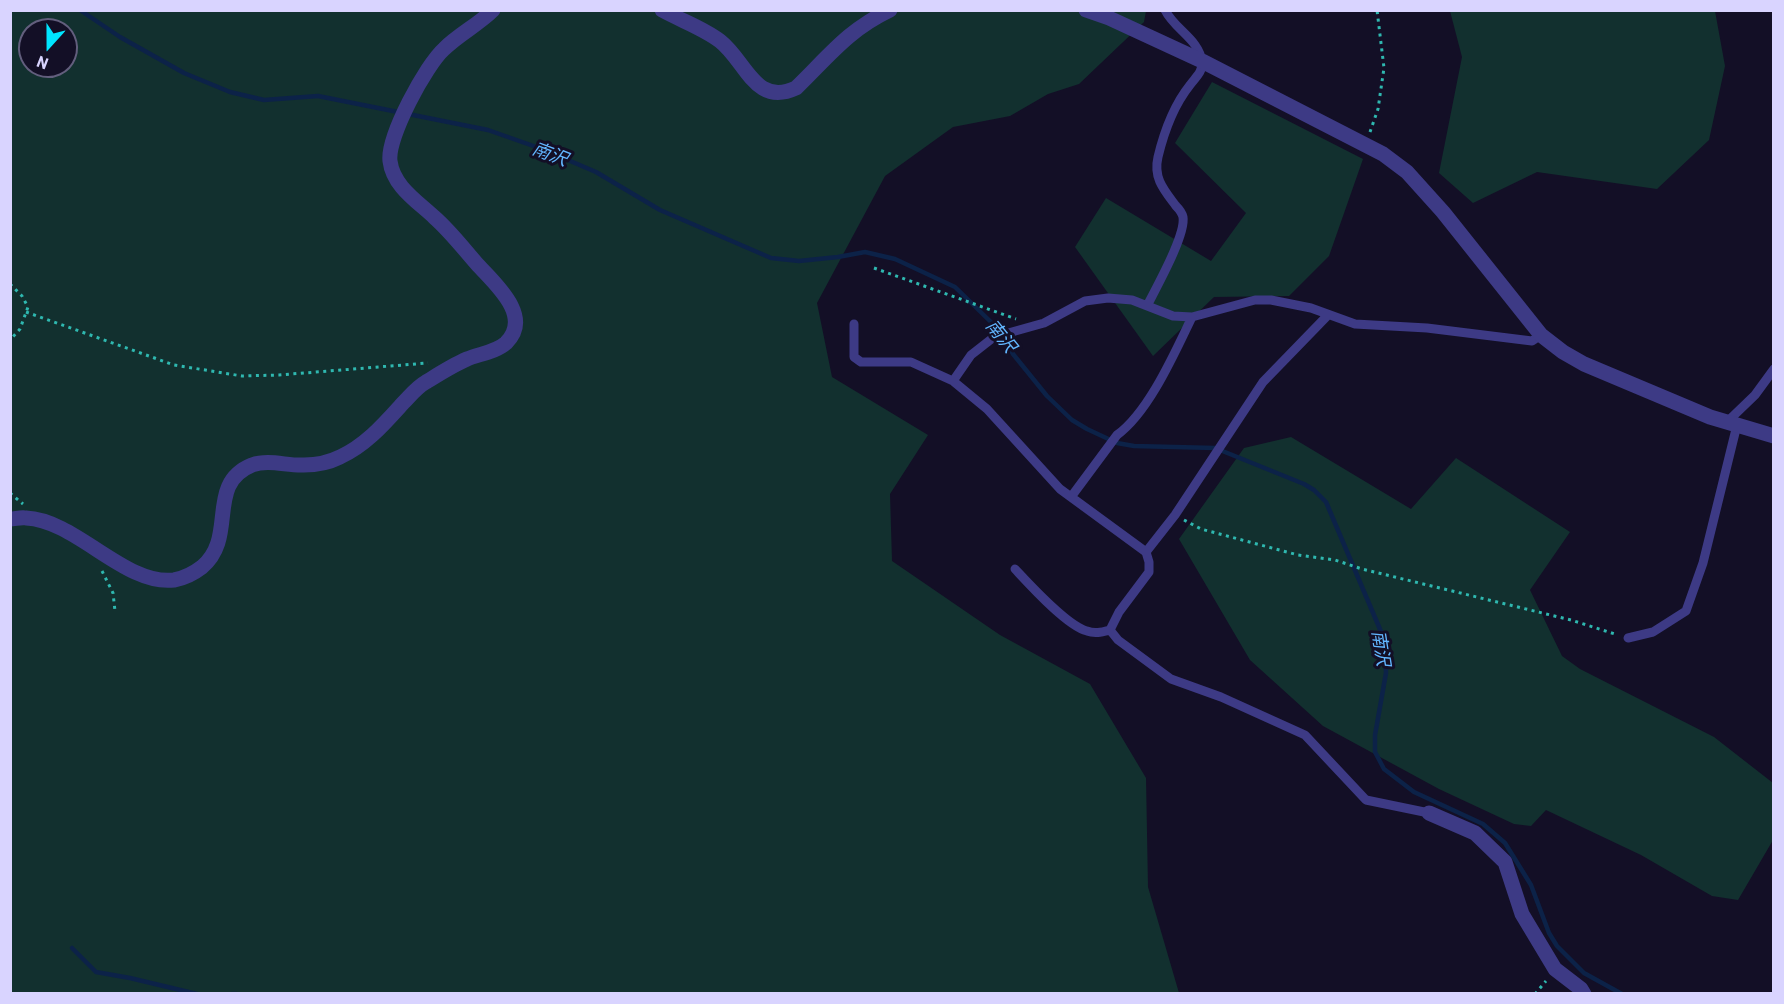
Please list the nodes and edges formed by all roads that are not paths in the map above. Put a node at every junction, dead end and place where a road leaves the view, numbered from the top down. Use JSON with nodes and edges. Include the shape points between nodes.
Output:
{"nodes":[{"id":1,"x":494,"y":10,"type":"edge"},
{"id":2,"x":662,"y":10,"type":"edge"},
{"id":3,"x":890,"y":10,"type":"edge"},
{"id":4,"x":1086,"y":10,"type":"edge"},
{"id":5,"x":1165,"y":10,"type":"edge"},
{"id":6,"x":1202,"y":61,"type":"junction"},
{"id":7,"x":1147,"y":306,"type":"junction"},
{"id":8,"x":1328,"y":315,"type":"junction"},
{"id":9,"x":1192,"y":317,"type":"junction"},
{"id":10,"x":854,"y":324,"type":"dead end"},
{"id":11,"x":1541,"y":335,"type":"junction"},
{"id":12,"x":1773,"y":369,"type":"edge"},
{"id":13,"x":953,"y":381,"type":"junction"},
{"id":14,"x":1732,"y":424,"type":"junction"},
{"id":15,"x":1773,"y":436,"type":"edge"},
{"id":16,"x":1071,"y":497,"type":"junction"},
{"id":17,"x":10,"y":519,"type":"edge"},
{"id":18,"x":1146,"y":552,"type":"junction"},
{"id":19,"x":1016,"y":570,"type":"dead end"},
{"id":20,"x":1110,"y":630,"type":"junction"},
{"id":21,"x":1628,"y":638,"type":"road end"},
{"id":22,"x":1429,"y":813,"type":"joint"},
{"id":23,"x":1584,"y":993,"type":"edge"}],
"edges":[{"from":1,"to":17,"type":"street","via":[[434,60],[399,125],[390,160],[400,184],[504,292],[515,321],[506,343],[423,383],[373,436],[336,459],[304,465],[270,462],[243,470],[226,491],[222,533],[212,558],[190,575],[163,581],[147,577],[49,523]]},
{"from":2,"to":3,"type":"street","via":[[723,43],[752,79],[776,93],[796,88],[842,41]]},
{"from":4,"to":6,"type":"street"},
{"from":5,"to":6,"type":"lane","via":[[1197,47]]},
{"from":6,"to":7,"type":"lane","via":[[1202,70],[1172,117],[1157,160],[1160,184],[1183,214],[1183,224]]},
{"from":6,"to":11,"type":"street","via":[[1366,144],[1407,172]]},
{"from":7,"to":9,"type":"lane","via":[[1173,316]]},
{"from":7,"to":13,"type":"lane","via":[[1123,298],[1085,301],[1044,323],[986,342]]},
{"from":8,"to":9,"type":"lane","via":[[1271,300],[1255,300]]},
{"from":8,"to":11,"type":"lane","via":[[1355,324],[1532,341]]},
{"from":8,"to":18,"type":"lane","via":[[1263,382]]},
{"from":9,"to":16,"type":"lane","via":[[1137,415],[1117,435]]},
{"from":10,"to":13,"type":"lane","via":[[855,357],[861,362],[911,362]]},
{"from":11,"to":14,"type":"street","via":[[1584,363]]},
{"from":12,"to":14,"type":"lane"},
{"from":13,"to":16,"type":"lane","via":[[987,409]]},
{"from":14,"to":15,"type":"street"},
{"from":14,"to":21,"type":"lane","via":[[1703,563],[1686,611],[1653,632]]},
{"from":16,"to":18,"type":"lane"},
{"from":18,"to":20,"type":"lane","via":[[1149,572]]},
{"from":19,"to":20,"type":"lane","via":[[1038,595],[1077,626],[1100,633]]},
{"from":20,"to":22,"type":"lane","via":[[1171,679],[1305,735],[1366,800]]},
{"from":22,"to":23,"type":"street","via":[[1475,834],[1505,862],[1522,914],[1555,969]]}]}
